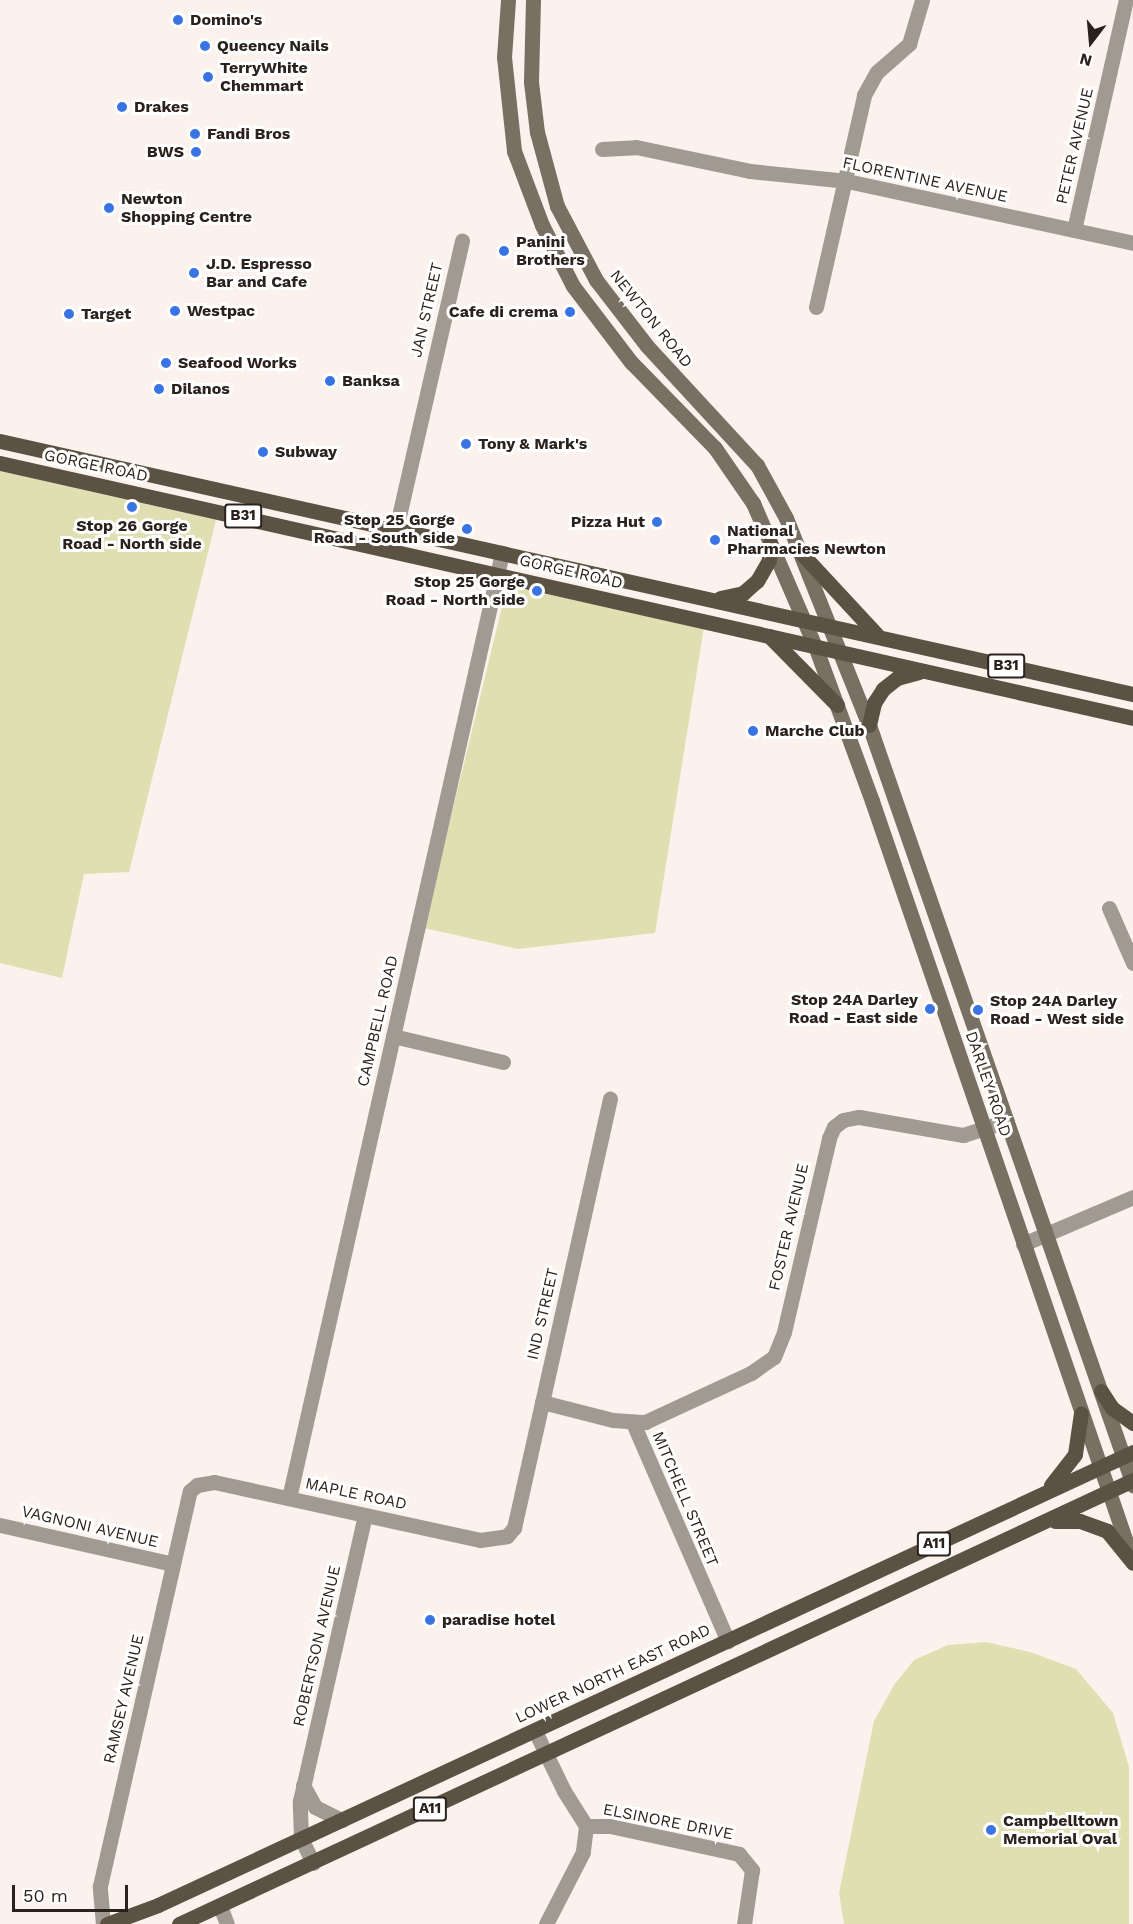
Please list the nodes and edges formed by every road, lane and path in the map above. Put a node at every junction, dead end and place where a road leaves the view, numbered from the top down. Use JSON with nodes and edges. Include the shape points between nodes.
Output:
{"nodes":[{"id":1,"x":508,"y":0,"type":"edge"},
{"id":2,"x":533,"y":0,"type":"edge"},
{"id":3,"x":922,"y":0,"type":"edge"},
{"id":4,"x":1126,"y":0,"type":"edge"},
{"id":5,"x":602,"y":149,"type":"dead end"},
{"id":6,"x":847,"y":181,"type":"junction"},
{"id":7,"x":1074,"y":230,"type":"junction"},
{"id":8,"x":462,"y":240,"type":"dead end"},
{"id":9,"x":1133,"y":243,"type":"edge"},
{"id":10,"x":816,"y":307,"type":"dead end"},
{"id":11,"x":0,"y":441,"type":"edge"},
{"id":12,"x":0,"y":464,"type":"edge"},
{"id":13,"x":117,"y":467,"type":"junction"},
{"id":14,"x":96,"y":484,"type":"junction"},
{"id":15,"x":230,"y":492,"type":"junction"},
{"id":16,"x":250,"y":517,"type":"junction"},
{"id":17,"x":396,"y":529,"type":"junction"},
{"id":18,"x":770,"y":543,"type":"junction"},
{"id":19,"x":390,"y":548,"type":"junction"},
{"id":20,"x":502,"y":553,"type":"junction"},
{"id":21,"x":802,"y":554,"type":"junction"},
{"id":22,"x":497,"y":573,"type":"junction"},
{"id":23,"x":708,"y":598,"type":"junction"},
{"id":24,"x":803,"y":620,"type":"junction"},
{"id":25,"x":831,"y":626,"type":"junction"},
{"id":26,"x":769,"y":636,"type":"junction"},
{"id":27,"x":880,"y":637,"type":"junction"},
{"id":28,"x":815,"y":646,"type":"junction"},
{"id":29,"x":841,"y":652,"type":"junction"},
{"id":30,"x":930,"y":673,"type":"junction"},
{"id":31,"x":1133,"y":694,"type":"edge"},
{"id":32,"x":837,"y":705,"type":"junction"},
{"id":33,"x":1133,"y":717,"type":"edge"},
{"id":34,"x":869,"y":725,"type":"junction"},
{"id":35,"x":1109,"y":908,"type":"dead end"},
{"id":36,"x":1133,"y":963,"type":"edge"},
{"id":37,"x":393,"y":1036,"type":"junction"},
{"id":38,"x":503,"y":1062,"type":"dead end"},
{"id":39,"x":610,"y":1099,"type":"dead end"},
{"id":40,"x":1007,"y":1121,"type":"junction"},
{"id":41,"x":985,"y":1131,"type":"junction"},
{"id":42,"x":1133,"y":1197,"type":"edge"},
{"id":43,"x":1047,"y":1236,"type":"junction"},
{"id":44,"x":1023,"y":1244,"type":"junction"},
{"id":45,"x":1101,"y":1391,"type":"junction"},
{"id":46,"x":542,"y":1402,"type":"junction"},
{"id":47,"x":1081,"y":1413,"type":"junction"},
{"id":48,"x":633,"y":1423,"type":"junction"},
{"id":49,"x":1133,"y":1423,"type":"edge"},
{"id":50,"x":1128,"y":1454,"type":"edge"},
{"id":51,"x":1100,"y":1467,"type":"junction"},
{"id":52,"x":1132,"y":1482,"type":"edge"},
{"id":53,"x":197,"y":1485,"type":"joint"},
{"id":54,"x":1108,"y":1491,"type":"junction"},
{"id":55,"x":1043,"y":1493,"type":"junction"},
{"id":56,"x":289,"y":1498,"type":"junction"},
{"id":57,"x":365,"y":1515,"type":"junction"},
{"id":58,"x":0,"y":1525,"type":"edge"},
{"id":59,"x":1038,"y":1526,"type":"junction"},
{"id":60,"x":507,"y":1536,"type":"joint"},
{"id":61,"x":1133,"y":1562,"type":"edge"},
{"id":62,"x":173,"y":1564,"type":"junction"},
{"id":63,"x":728,"y":1641,"type":"junction"},
{"id":64,"x":535,"y":1731,"type":"junction"},
{"id":65,"x":546,"y":1755,"type":"junction"},
{"id":66,"x":303,"y":1785,"type":"junction"},
{"id":67,"x":342,"y":1820,"type":"junction"},
{"id":68,"x":586,"y":1826,"type":"junction"},
{"id":69,"x":301,"y":1838,"type":"junction"},
{"id":70,"x":313,"y":1863,"type":"junction"},
{"id":71,"x":158,"y":1905,"type":"junction"},
{"id":72,"x":220,"y":1906,"type":"junction"},
{"id":73,"x":105,"y":1924,"type":"edge"},
{"id":74,"x":146,"y":1924,"type":"edge"},
{"id":75,"x":179,"y":1924,"type":"edge"},
{"id":76,"x":227,"y":1924,"type":"edge"},
{"id":77,"x":546,"y":1924,"type":"edge"},
{"id":78,"x":744,"y":1924,"type":"edge"}],
"edges":[{"from":1,"to":18,"type":"main road","via":[[504,57],[514,151],[542,225],[573,286],[631,362],[739,478]]},
{"from":2,"to":21,"type":"main road","name":"NEWTON ROAD","via":[[531,82],[537,132],[557,206],[578,250],[647,346],[757,465]]},
{"from":3,"to":6,"type":"street","via":[[909,44],[869,83]]},
{"from":4,"to":7,"type":"street","name":"PETER AVENUE"},
{"from":5,"to":6,"type":"street","name":"FLORENTINE AVENUE","via":[[636,147],[750,171]]},
{"from":6,"to":7,"type":"street","name":"FLORENTINE AVENUE"},
{"from":6,"to":10,"type":"street"},
{"from":7,"to":9,"type":"street","name":"FLORENTINE AVENUE"},
{"from":8,"to":17,"type":"street","name":"JAN STREET"},
{"from":11,"to":13,"type":"main road","name":"GORGE ROAD","number":"B31"},
{"from":12,"to":14,"type":"main road","name":"GORGE ROAD","number":"B31"},
{"from":13,"to":14,"type":"main road"},
{"from":13,"to":15,"type":"main road","name":"GORGE ROAD","number":"B31"},
{"from":14,"to":16,"type":"main road","name":"GORGE ROAD","number":"B31"},
{"from":15,"to":16,"type":"main road"},
{"from":15,"to":17,"type":"main road","name":"GORGE ROAD","number":"B31"},
{"from":16,"to":19,"type":"main road","name":"GORGE ROAD","number":"B31"},
{"from":17,"to":19,"type":"main road"},
{"from":17,"to":20,"type":"main road","name":"GORGE ROAD","number":"B31"},
{"from":18,"to":23,"type":"main road","via":[[766,568],[753,585],[731,597]]},
{"from":18,"to":24,"type":"main road"},
{"from":19,"to":22,"type":"main road","name":"GORGE ROAD","number":"B31"},
{"from":20,"to":22,"type":"street","name":"CAMPBELL ROAD"},
{"from":20,"to":23,"type":"main road","name":"GORGE ROAD","number":"B31"},
{"from":21,"to":25,"type":"main road","name":"NEWTON ROAD"},
{"from":21,"to":27,"type":"main road"},
{"from":22,"to":26,"type":"main road","name":"GORGE ROAD","number":"B31"},
{"from":22,"to":37,"type":"street","name":"CAMPBELL ROAD"},
{"from":23,"to":24,"type":"main road","name":"GORGE ROAD","number":"B31"},
{"from":24,"to":25,"type":"main road","name":"GORGE ROAD","number":"B31"},
{"from":24,"to":28,"type":"main road","name":"DARLEY ROAD"},
{"from":25,"to":27,"type":"main road","name":"GORGE ROAD","number":"B31"},
{"from":25,"to":29,"type":"main road","name":"DARLEY ROAD"},
{"from":26,"to":28,"type":"main road","name":"GORGE ROAD","number":"B31"},
{"from":26,"to":32,"type":"main road"},
{"from":27,"to":31,"type":"main road","name":"GORGE ROAD","number":"B31"},
{"from":28,"to":29,"type":"main road","name":"GORGE ROAD","number":"B31"},
{"from":28,"to":32,"type":"main road","name":"DARLEY ROAD"},
{"from":29,"to":30,"type":"main road","name":"GORGE ROAD","number":"B31"},
{"from":29,"to":34,"type":"main road","name":"DARLEY ROAD"},
{"from":30,"to":33,"type":"main road","name":"GORGE ROAD","number":"B31"},
{"from":30,"to":34,"type":"main road","via":[[906,674],[889,683],[874,703]]},
{"from":32,"to":41,"type":"main road","name":"DARLEY ROAD"},
{"from":34,"to":40,"type":"main road","name":"DARLEY ROAD"},
{"from":35,"to":36,"type":"street"},
{"from":37,"to":38,"type":"street"},
{"from":37,"to":56,"type":"street","name":"CAMPBELL ROAD"},
{"from":39,"to":46,"type":"street","name":"IND STREET"},
{"from":40,"to":41,"type":"street","name":"FOSTER AVENUE"},
{"from":40,"to":43,"type":"main road","name":"DARLEY ROAD"},
{"from":41,"to":44,"type":"main road","name":"DARLEY ROAD"},
{"from":41,"to":48,"type":"street","name":"FOSTER AVENUE","via":[[943,1135],[858,1117],[834,1127],[780,1346],[774,1357],[751,1373],[645,1422]]},
{"from":42,"to":43,"type":"street"},
{"from":43,"to":44,"type":"street"},
{"from":43,"to":45,"type":"main road","name":"DARLEY ROAD"},
{"from":44,"to":47,"type":"main road","name":"DARLEY ROAD"},
{"from":45,"to":49,"type":"main road","via":[[1112,1408]]},
{"from":45,"to":50,"type":"main road","name":"DARLEY ROAD"},
{"from":46,"to":48,"type":"street","name":"MITCHELL STREET"},
{"from":46,"to":60,"type":"street","name":"IND STREET","via":[[514,1528]]},
{"from":47,"to":51,"type":"main road","name":"DARLEY ROAD"},
{"from":47,"to":55,"type":"main road","via":[[1080,1438],[1070,1466]]},
{"from":48,"to":63,"type":"street","name":"MITCHELL STREET"},
{"from":50,"to":51,"type":"main road","name":"LOWER NORTH EAST ROAD","number":"A11"},
{"from":50,"to":52,"type":"main road","name":"DARLEY ROAD"},
{"from":51,"to":54,"type":"main road","name":"DARLEY ROAD"},
{"from":51,"to":55,"type":"main road","name":"LOWER NORTH EAST ROAD","number":"A11"},
{"from":52,"to":54,"type":"main road","number":"A11"},
{"from":53,"to":56,"type":"street","name":"MAPLE ROAD","via":[[214,1482]]},
{"from":53,"to":62,"type":"street","name":"RAMSEY AVENUE","via":[[186,1500]]},
{"from":54,"to":59,"type":"main road","number":"A11"},
{"from":54,"to":61,"type":"main road","name":"DARLEY ROAD"},
{"from":55,"to":63,"type":"main road","name":"LOWER NORTH EAST ROAD","number":"A11"},
{"from":56,"to":57,"type":"street","name":"MAPLE ROAD"},
{"from":57,"to":60,"type":"street","name":"MAPLE ROAD","via":[[480,1540]]},
{"from":57,"to":66,"type":"street","name":"ROBERTSON AVENUE"},
{"from":58,"to":62,"type":"street","name":"VAGNONI AVENUE"},
{"from":59,"to":61,"type":"main road","via":[[1072,1520],[1095,1526],[1120,1542]]},
{"from":59,"to":65,"type":"main road","number":"A11"},
{"from":62,"to":73,"type":"street","name":"RAMSEY AVENUE","via":[[100,1886]]},
{"from":63,"to":64,"type":"main road","name":"LOWER NORTH EAST ROAD","number":"A11"},
{"from":64,"to":65,"type":"street"},
{"from":64,"to":67,"type":"main road","name":"LOWER NORTH EAST ROAD","number":"A11"},
{"from":65,"to":68,"type":"street"},
{"from":65,"to":70,"type":"main road","number":"A11"},
{"from":66,"to":67,"type":"street","via":[[315,1807]]},
{"from":66,"to":69,"type":"street","name":"ROBERTSON AVENUE"},
{"from":67,"to":69,"type":"main road","name":"LOWER NORTH EAST ROAD","number":"A11"},
{"from":68,"to":77,"type":"street","via":[[584,1852]]},
{"from":68,"to":78,"type":"street","name":"ELSINORE DRIVE","via":[[610,1827],[739,1854],[752,1870]]},
{"from":69,"to":70,"type":"street","name":"ROBERTSON AVENUE"},
{"from":69,"to":71,"type":"main road","name":"LOWER NORTH EAST ROAD","number":"A11"},
{"from":70,"to":72,"type":"main road","number":"A11"},
{"from":71,"to":73,"type":"main road","name":"LOWER NORTH EAST ROAD","number":"A11"},
{"from":71,"to":74,"type":"main road"},
{"from":72,"to":75,"type":"main road","number":"A11"},
{"from":72,"to":76,"type":"street"}]}
